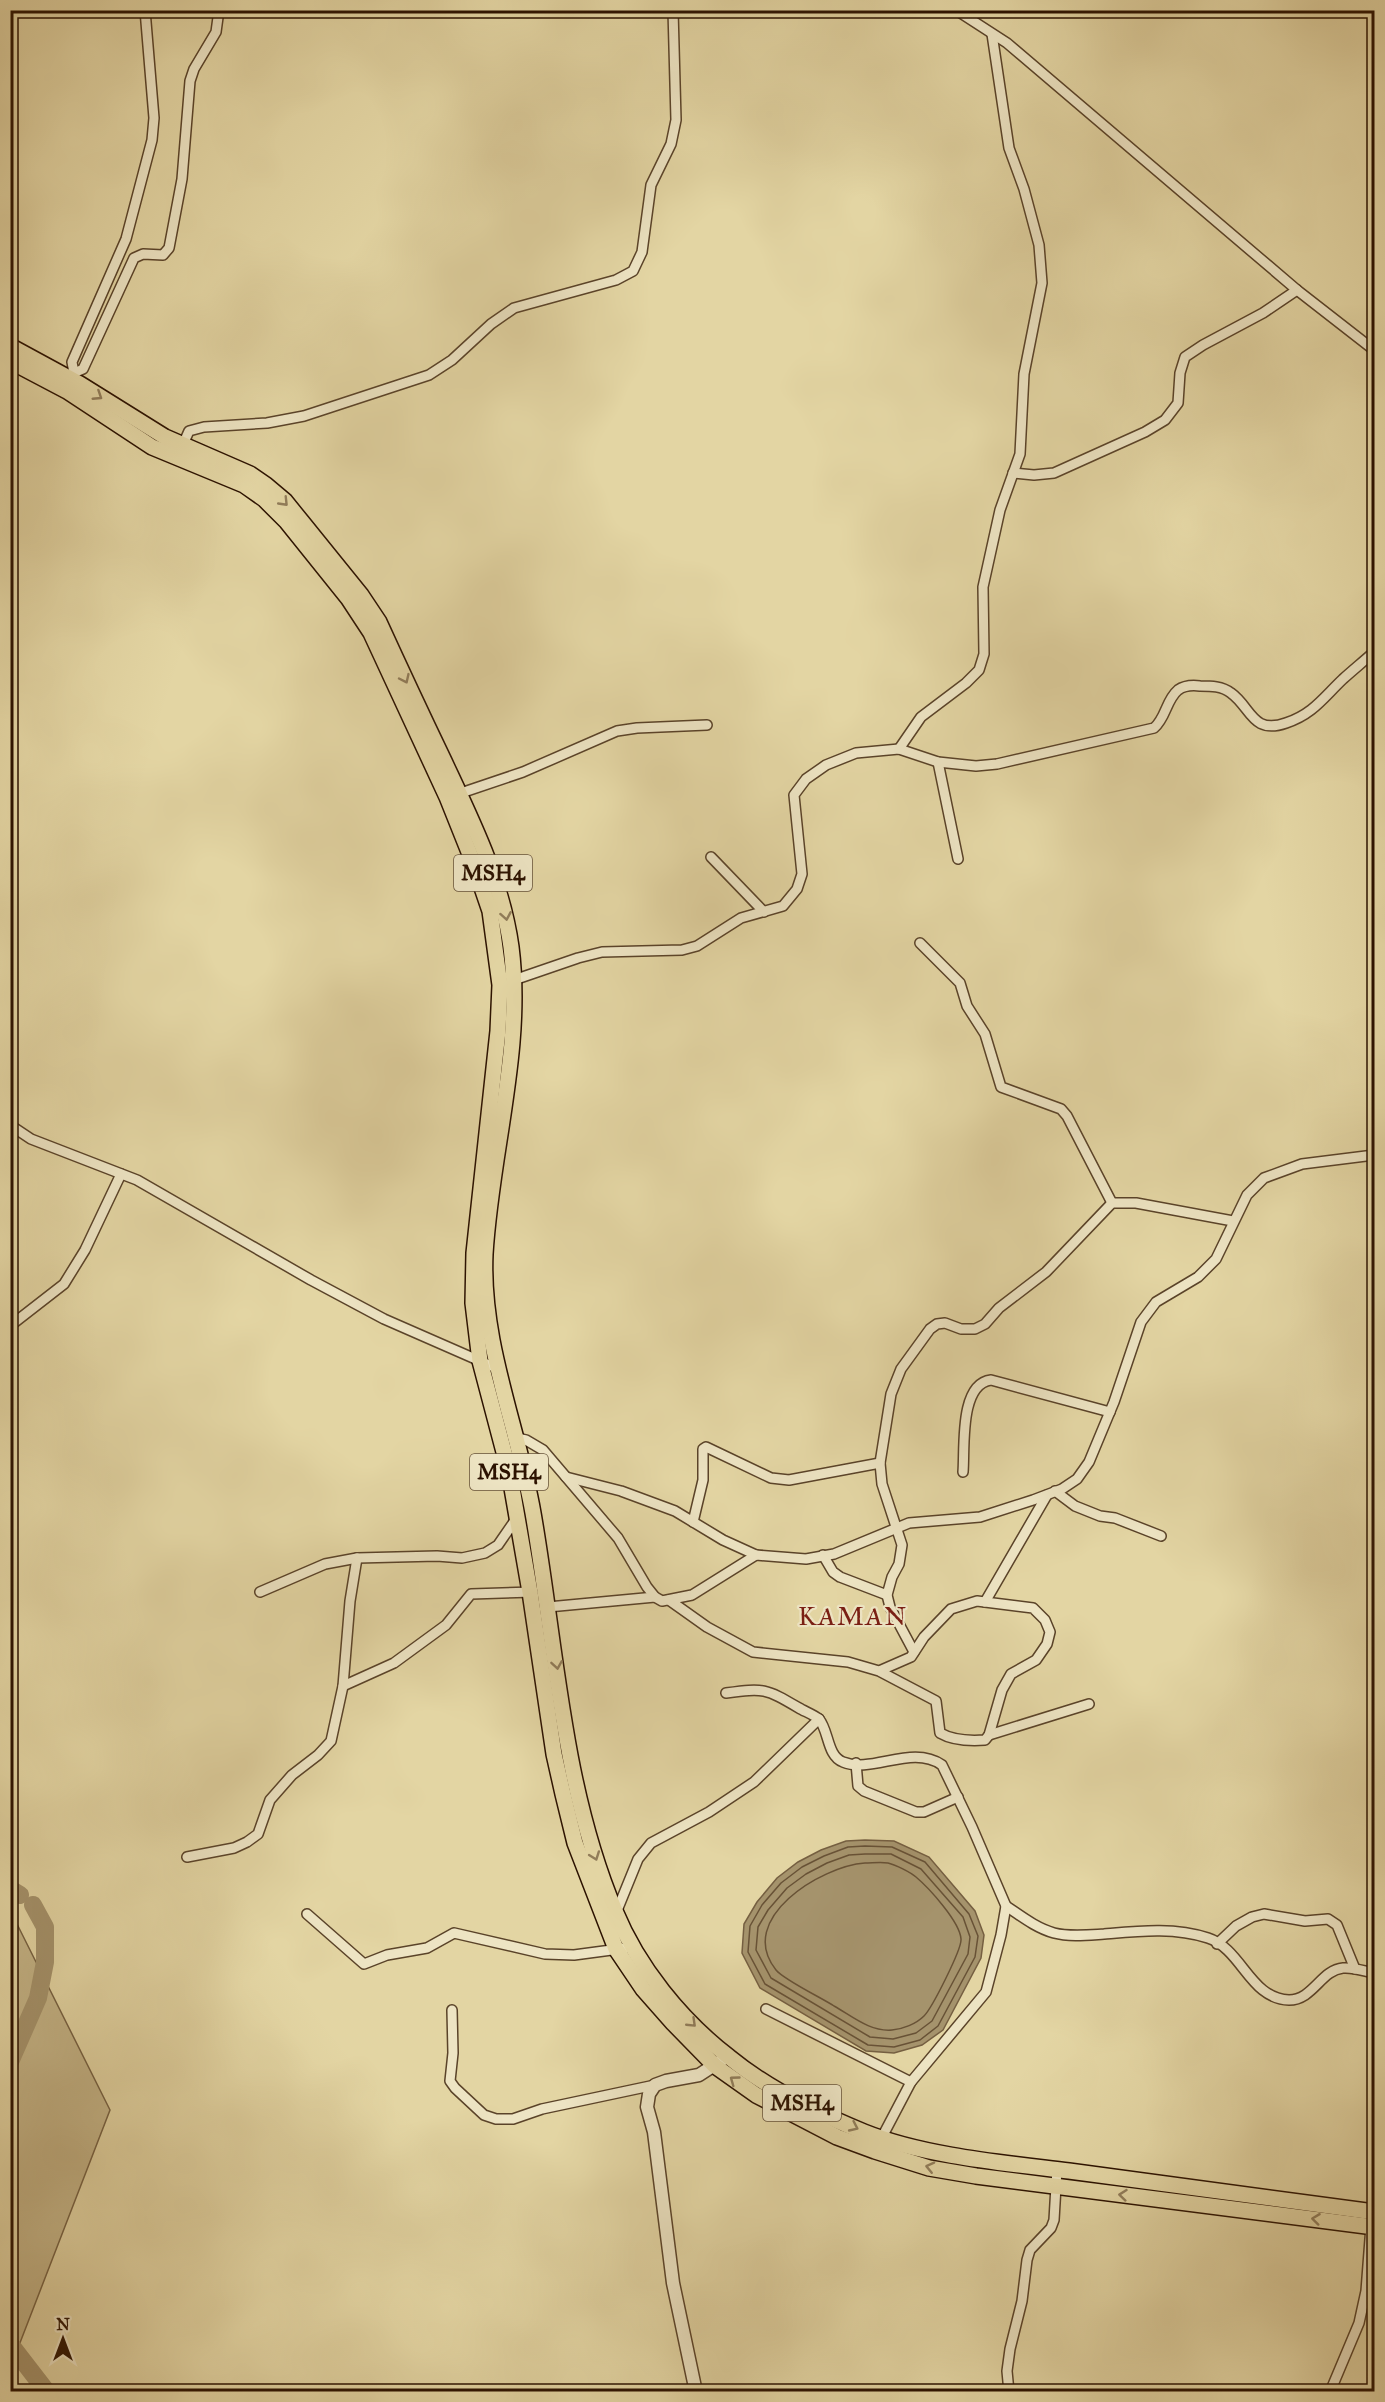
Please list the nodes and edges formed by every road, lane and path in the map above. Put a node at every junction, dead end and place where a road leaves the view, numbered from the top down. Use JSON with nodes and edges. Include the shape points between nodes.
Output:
{"nodes":[{"id":1,"x":145,"y":10,"type":"edge"},
{"id":2,"x":219,"y":10,"type":"edge"},
{"id":3,"x":673,"y":10,"type":"edge"},
{"id":4,"x":956,"y":10,"type":"edge"},
{"id":5,"x":992,"y":34,"type":"junction"},
{"id":6,"x":1297,"y":290,"type":"junction"},
{"id":7,"x":10,"y":346,"type":"edge"},
{"id":8,"x":1374,"y":350,"type":"edge"},
{"id":9,"x":10,"y":361,"type":"edge"},
{"id":10,"x":71,"y":381,"type":"junction"},
{"id":11,"x":180,"y":451,"type":"junction"},
{"id":12,"x":1013,"y":473,"type":"junction"},
{"id":13,"x":1374,"y":652,"type":"edge"},
{"id":14,"x":707,"y":725,"type":"dead end"},
{"id":15,"x":899,"y":749,"type":"junction"},
{"id":16,"x":938,"y":762,"type":"junction"},
{"id":17,"x":453,"y":796,"type":"junction"},
{"id":18,"x":711,"y":857,"type":"dead end"},
{"id":19,"x":958,"y":859,"type":"dead end"},
{"id":20,"x":764,"y":912,"type":"junction"},
{"id":21,"x":920,"y":943,"type":"dead end"},
{"id":22,"x":507,"y":982,"type":"junction"},
{"id":23,"x":10,"y":1125,"type":"edge"},
{"id":24,"x":1374,"y":1155,"type":"edge"},
{"id":25,"x":121,"y":1174,"type":"junction"},
{"id":26,"x":1112,"y":1203,"type":"junction"},
{"id":27,"x":1233,"y":1221,"type":"junction"},
{"id":28,"x":10,"y":1326,"type":"edge"},
{"id":29,"x":480,"y":1361,"type":"junction"},
{"id":30,"x":496,"y":1368,"type":"junction"},
{"id":31,"x":1110,"y":1412,"type":"junction"},
{"id":32,"x":499,"y":1434,"type":"junction"},
{"id":33,"x":515,"y":1437,"type":"junction"},
{"id":34,"x":880,"y":1463,"type":"junction"},
{"id":35,"x":963,"y":1472,"type":"dead end"},
{"id":36,"x":566,"y":1477,"type":"junction"},
{"id":37,"x":1051,"y":1493,"type":"junction"},
{"id":38,"x":518,"y":1516,"type":"junction"},
{"id":39,"x":693,"y":1522,"type":"junction"},
{"id":40,"x":897,"y":1529,"type":"junction"},
{"id":41,"x":1161,"y":1536,"type":"dead end"},
{"id":42,"x":756,"y":1555,"type":"junction"},
{"id":43,"x":823,"y":1555,"type":"junction"},
{"id":44,"x":357,"y":1558,"type":"junction"},
{"id":45,"x":260,"y":1592,"type":"dead end"},
{"id":46,"x":538,"y":1592,"type":"junction"},
{"id":47,"x":887,"y":1595,"type":"junction"},
{"id":48,"x":655,"y":1597,"type":"junction"},
{"id":49,"x":669,"y":1600,"type":"junction"},
{"id":50,"x":985,"y":1602,"type":"junction"},
{"id":51,"x":548,"y":1607,"type":"junction"},
{"id":52,"x":914,"y":1652,"type":"junction"},
{"id":53,"x":879,"y":1671,"type":"junction"},
{"id":54,"x":343,"y":1686,"type":"junction"},
{"id":55,"x":726,"y":1693,"type":"dead end"},
{"id":56,"x":1089,"y":1704,"type":"dead end"},
{"id":57,"x":819,"y":1719,"type":"junction"},
{"id":58,"x":989,"y":1735,"type":"junction"},
{"id":59,"x":856,"y":1763,"type":"junction"},
{"id":60,"x":958,"y":1797,"type":"junction"},
{"id":61,"x":187,"y":1857,"type":"dead end"},
{"id":62,"x":1006,"y":1906,"type":"junction"},
{"id":63,"x":307,"y":1914,"type":"dead end"},
{"id":64,"x":610,"y":1917,"type":"junction"},
{"id":65,"x":1217,"y":1944,"type":"junction"},
{"id":66,"x":634,"y":1947,"type":"junction"},
{"id":67,"x":616,"y":1950,"type":"junction"},
{"id":68,"x":1355,"y":1969,"type":"junction"},
{"id":69,"x":1374,"y":1973,"type":"edge"},
{"id":70,"x":766,"y":2009,"type":"dead end"},
{"id":71,"x":452,"y":2010,"type":"dead end"},
{"id":72,"x":721,"y":2061,"type":"junction"},
{"id":73,"x":911,"y":2082,"type":"junction"},
{"id":74,"x":655,"y":2085,"type":"junction"},
{"id":75,"x":878,"y":2145,"type":"junction"},
{"id":76,"x":1057,"y":2169,"type":"junction"},
{"id":77,"x":1056,"y":2188,"type":"junction"},
{"id":78,"x":1373,"y":2222,"type":"edge"},
{"id":79,"x":696,"y":2391,"type":"edge"},
{"id":80,"x":1010,"y":2391,"type":"edge"},
{"id":81,"x":1330,"y":2391,"type":"edge"}],
"edges":[{"from":1,"to":10,"type":"street","via":[[154,118],[152,140],[126,239],[72,362]]},
{"from":2,"to":10,"type":"street","via":[[216,32],[190,81],[182,179],[169,248],[163,255],[143,254],[134,258],[83,369]]},
{"from":3,"to":11,"type":"street","via":[[676,120],[671,144],[651,185],[642,252],[633,271],[616,280],[514,308],[429,375],[304,416],[189,431]]},
{"from":4,"to":5,"type":"street"},
{"from":5,"to":6,"type":"street"},
{"from":5,"to":12,"type":"street","via":[[1009,148],[1039,245],[1042,283],[1024,374],[1020,454]]},
{"from":6,"to":8,"type":"street"},
{"from":6,"to":12,"type":"street","via":[[1185,357],[1178,403],[1165,420],[1054,474]]},
{"from":7,"to":10,"type":"main road","number":"MSH4"},
{"from":9,"to":10,"type":"main road","number":"MSH4"},
{"from":10,"to":11,"type":"main road","number":"MSH4","via":[[152,447]]},
{"from":11,"to":17,"type":"main road","number":"MSH4","via":[[264,499],[342,590],[371,633]]},
{"from":12,"to":15,"type":"street","via":[[1000,510],[983,587],[984,654],[979,670],[921,717]]},
{"from":13,"to":16,"type":"street","via":[[1313,711],[1284,724],[1258,723],[1222,687],[1190,685],[1179,689],[1161,722],[1145,732],[997,764]]},
{"from":14,"to":17,"type":"street","via":[[617,731],[523,772]]},
{"from":15,"to":16,"type":"street"},
{"from":15,"to":20,"type":"street","via":[[856,753],[826,765],[806,779],[794,795],[802,874],[797,889],[783,906]]},
{"from":16,"to":19,"type":"street"},
{"from":17,"to":22,"type":"main road","number":"MSH4","via":[[490,911]]},
{"from":18,"to":20,"type":"street"},
{"from":20,"to":22,"type":"street","via":[[741,918],[697,946],[682,950],[602,952]]},
{"from":21,"to":26,"type":"street","via":[[960,983],[967,1006],[985,1034],[1001,1087],[1060,1109],[1067,1116]]},
{"from":22,"to":29,"type":"main road","number":"MSH4","via":[[498,1031],[474,1253],[472,1303]]},
{"from":22,"to":30,"type":"main road","number":"MSH4","via":[[513,1028],[485,1253],[486,1299]]},
{"from":23,"to":25,"type":"street","via":[[31,1139]]},
{"from":24,"to":27,"type":"street","via":[[1302,1164],[1264,1178],[1247,1195]]},
{"from":25,"to":28,"type":"street","via":[[85,1250],[60,1288]]},
{"from":25,"to":29,"type":"street","via":[[384,1319]]},
{"from":26,"to":27,"type":"street","via":[[1136,1203]]},
{"from":26,"to":34,"type":"street","via":[[1046,1272],[999,1308],[985,1324],[961,1329],[945,1323],[930,1329],[901,1369],[891,1394]]},
{"from":27,"to":31,"type":"street","via":[[1216,1259],[1198,1277],[1156,1302],[1142,1322]]},
{"from":29,"to":30,"type":"street"},
{"from":29,"to":32,"type":"main road","number":"MSH4"},
{"from":30,"to":33,"type":"main road","number":"MSH4"},
{"from":31,"to":35,"type":"street","via":[[984,1381],[978,1386],[965,1418]]},
{"from":31,"to":37,"type":"street","via":[[1089,1462],[1077,1479]]},
{"from":32,"to":33,"type":"street"},
{"from":32,"to":38,"type":"main road","number":"MSH4"},
{"from":33,"to":36,"type":"street","via":[[543,1450]]},
{"from":33,"to":46,"type":"main road","number":"MSH4","via":[[532,1508]]},
{"from":34,"to":39,"type":"street","via":[[789,1480],[771,1478],[706,1447]]},
{"from":34,"to":40,"type":"street","via":[[882,1484]]},
{"from":36,"to":39,"type":"street","via":[[675,1510]]},
{"from":36,"to":48,"type":"street","via":[[618,1538]]},
{"from":37,"to":40,"type":"street","via":[[980,1517],[909,1523]]},
{"from":37,"to":41,"type":"street","via":[[1100,1516]]},
{"from":37,"to":50,"type":"street"},
{"from":38,"to":44,"type":"street","via":[[498,1545],[485,1553],[462,1558]]},
{"from":38,"to":46,"type":"main road","number":"MSH4"},
{"from":39,"to":42,"type":"street"},
{"from":40,"to":43,"type":"street"},
{"from":40,"to":47,"type":"street","via":[[901,1557]]},
{"from":42,"to":43,"type":"street"},
{"from":42,"to":49,"type":"street","via":[[692,1594]]},
{"from":43,"to":47,"type":"street","via":[[840,1577]]},
{"from":44,"to":45,"type":"street","via":[[325,1564]]},
{"from":44,"to":54,"type":"street"},
{"from":46,"to":51,"type":"main road","number":"MSH4"},
{"from":46,"to":54,"type":"street","via":[[471,1594],[446,1625],[394,1663]]},
{"from":46,"to":64,"type":"main road","number":"MSH4","via":[[554,1754],[575,1843]]},
{"from":47,"to":52,"type":"street"},
{"from":48,"to":49,"type":"street"},
{"from":48,"to":51,"type":"street"},
{"from":49,"to":53,"type":"street","via":[[753,1652],[848,1662]]},
{"from":50,"to":52,"type":"street","via":[[951,1609]]},
{"from":50,"to":58,"type":"street","via":[[1033,1608],[1050,1632],[1036,1660],[1011,1674],[1002,1690]]},
{"from":51,"to":64,"type":"main road","number":"MSH4","one_way":true,"via":[[576,1786]]},
{"from":52,"to":53,"type":"street"},
{"from":53,"to":58,"type":"street","via":[[933,1697],[940,1733],[946,1737],[985,1740]]},
{"from":54,"to":61,"type":"street","via":[[332,1741],[270,1800],[258,1834],[234,1848]]},
{"from":55,"to":57,"type":"street","via":[[769,1691]]},
{"from":56,"to":58,"type":"street"},
{"from":57,"to":59,"type":"street","via":[[834,1754],[843,1762]]},
{"from":57,"to":64,"type":"street","via":[[754,1782],[651,1844],[638,1859]]},
{"from":59,"to":60,"type":"street","via":[[921,1758],[936,1761],[942,1765]]},
{"from":59,"to":60,"type":"street","via":[[858,1786],[864,1791],[916,1812]]},
{"from":60,"to":62,"type":"street"},
{"from":62,"to":65,"type":"street","via":[[1056,1934],[1162,1930],[1210,1938]]},
{"from":62,"to":73,"type":"street","via":[[986,1992]]},
{"from":63,"to":67,"type":"street","via":[[364,1964],[387,1955],[427,1948],[454,1933],[545,1954]]},
{"from":64,"to":66,"type":"main road","number":"MSH4"},
{"from":64,"to":67,"type":"main road","number":"MSH4"},
{"from":65,"to":68,"type":"street","via":[[1272,1997],[1296,1999],[1331,1972]]},
{"from":65,"to":68,"type":"street","via":[[1236,1926],[1264,1914],[1305,1921],[1328,1919],[1337,1925]]},
{"from":66,"to":67,"type":"street"},
{"from":66,"to":72,"type":"main road","number":"MSH4","one_way":true,"via":[[652,1977]]},
{"from":67,"to":72,"type":"main road","number":"MSH4","via":[[643,1989]]},
{"from":68,"to":69,"type":"street"},
{"from":70,"to":73,"type":"street"},
{"from":71,"to":74,"type":"street","via":[[450,2081],[484,2115],[513,2119]]},
{"from":72,"to":74,"type":"street","via":[[699,2075]]},
{"from":72,"to":75,"type":"main road","number":"MSH4","via":[[756,2096],[837,2137]]},
{"from":73,"to":75,"type":"street"},
{"from":74,"to":79,"type":"street","via":[[647,2107],[654,2132],[673,2283]]},
{"from":75,"to":76,"type":"main road","number":"MSH4"},
{"from":77,"to":75,"type":"main road","number":"MSH4","one_way":true,"via":[[929,2168]]},
{"from":76,"to":77,"type":"street"},
{"from":76,"to":78,"type":"main road","number":"MSH4"},
{"from":78,"to":77,"type":"main road","number":"MSH4","one_way":true},
{"from":77,"to":80,"type":"street","via":[[1051,2228],[1030,2250],[1027,2260],[1007,2371]]},
{"from":78,"to":81,"type":"street","via":[[1359,2323]]}]}
